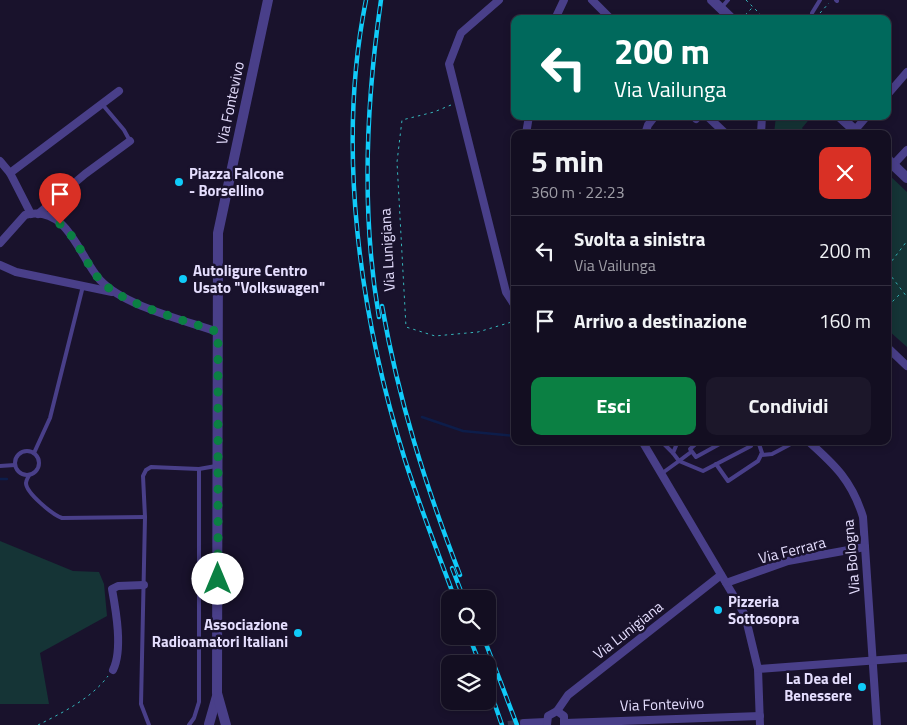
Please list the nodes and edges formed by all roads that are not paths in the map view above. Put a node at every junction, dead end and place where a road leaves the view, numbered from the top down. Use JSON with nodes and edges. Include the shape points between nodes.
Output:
{"nodes":[{"id":1,"x":268,"y":0,"type":"edge"},
{"id":2,"x":499,"y":0,"type":"edge"},
{"id":3,"x":564,"y":0,"type":"edge"},
{"id":4,"x":592,"y":0,"type":"edge"},
{"id":5,"x":712,"y":0,"type":"edge"},
{"id":6,"x":820,"y":0,"type":"edge"},
{"id":7,"x":724,"y":4,"type":"edge"},
{"id":8,"x":812,"y":13,"type":"dead end"},
{"id":9,"x":557,"y":15,"type":"edge"},
{"id":10,"x":607,"y":15,"type":"edge"},
{"id":11,"x":907,"y":72,"type":"edge"},
{"id":12,"x":891,"y":91,"type":"edge"},
{"id":13,"x":118,"y":92,"type":"dead end"},
{"id":14,"x":102,"y":104,"type":"junction"},
{"id":15,"x":712,"y":120,"type":"edge"},
{"id":16,"x":844,"y":120,"type":"edge"},
{"id":17,"x":722,"y":130,"type":"edge"},
{"id":18,"x":855,"y":130,"type":"edge"},
{"id":19,"x":130,"y":141,"type":"joint"},
{"id":20,"x":907,"y":150,"type":"edge"},
{"id":21,"x":0,"y":161,"type":"edge"},
{"id":22,"x":891,"y":162,"type":"edge"},
{"id":23,"x":891,"y":164,"type":"edge"},
{"id":24,"x":10,"y":173,"type":"junction"},
{"id":25,"x":907,"y":178,"type":"edge"},
{"id":26,"x":34,"y":214,"type":"junction"},
{"id":27,"x":0,"y":243,"type":"edge"},
{"id":28,"x":0,"y":265,"type":"edge"},
{"id":29,"x":83,"y":286,"type":"junction"},
{"id":30,"x":114,"y":292,"type":"junction"},
{"id":31,"x":511,"y":300,"type":"edge"},
{"id":32,"x":218,"y":332,"type":"junction"},
{"id":33,"x":891,"y":351,"type":"edge"},
{"id":34,"x":907,"y":366,"type":"edge"},
{"id":35,"x":644,"y":445,"type":"edge"},
{"id":36,"x":666,"y":445,"type":"edge"},
{"id":37,"x":676,"y":445,"type":"edge"},
{"id":38,"x":693,"y":445,"type":"edge"},
{"id":39,"x":718,"y":445,"type":"edge"},
{"id":40,"x":751,"y":445,"type":"edge"},
{"id":41,"x":759,"y":445,"type":"edge"},
{"id":42,"x":789,"y":445,"type":"dead end"},
{"id":43,"x":813,"y":445,"type":"edge"},
{"id":44,"x":691,"y":452,"type":"junction"},
{"id":45,"x":34,"y":453,"type":"junction"},
{"id":46,"x":673,"y":453,"type":"junction"},
{"id":47,"x":761,"y":455,"type":"junction"},
{"id":48,"x":679,"y":462,"type":"junction"},
{"id":49,"x":716,"y":464,"type":"junction"},
{"id":50,"x":14,"y":465,"type":"junction"},
{"id":51,"x":0,"y":466,"type":"edge"},
{"id":52,"x":218,"y":466,"type":"junction"},
{"id":53,"x":199,"y":469,"type":"junction"},
{"id":54,"x":661,"y":474,"type":"junction"},
{"id":55,"x":29,"y":475,"type":"junction"},
{"id":56,"x":145,"y":518,"type":"junction"},
{"id":57,"x":865,"y":547,"type":"junction"},
{"id":58,"x":721,"y":575,"type":"junction"},
{"id":59,"x":726,"y":583,"type":"junction"},
{"id":60,"x":144,"y":585,"type":"junction"},
{"id":61,"x":907,"y":658,"type":"edge"},
{"id":62,"x":871,"y":660,"type":"junction"},
{"id":63,"x":758,"y":669,"type":"junction"},
{"id":64,"x":113,"y":670,"type":"road end"},
{"id":65,"x":218,"y":693,"type":"junction"},
{"id":66,"x":557,"y":712,"type":"junction"},
{"id":67,"x":760,"y":716,"type":"junction"},
{"id":68,"x":524,"y":723,"type":"dead end"},
{"id":69,"x":208,"y":724,"type":"edge"},
{"id":70,"x":547,"y":724,"type":"edge"},
{"id":71,"x":565,"y":724,"type":"edge"},
{"id":72,"x":150,"y":725,"type":"edge"},
{"id":73,"x":189,"y":725,"type":"edge"},
{"id":74,"x":226,"y":725,"type":"edge"},
{"id":75,"x":760,"y":725,"type":"edge"},
{"id":76,"x":877,"y":725,"type":"edge"}],
"edges":[{"from":1,"to":32,"type":"street","name":"Via Fontevivo","via":[[219,224]]},
{"from":2,"to":31,"type":"street","via":[[461,33],[450,64],[506,292]]},
{"from":3,"to":9,"type":"street"},
{"from":4,"to":10,"type":"street"},
{"from":5,"to":7,"type":"street"},
{"from":6,"to":8,"type":"lane"},
{"from":11,"to":12,"type":"street"},
{"from":13,"to":14,"type":"street"},
{"from":14,"to":19,"type":"lane"},
{"from":14,"to":24,"type":"street"},
{"from":15,"to":17,"type":"street"},
{"from":16,"to":18,"type":"street"},
{"from":19,"to":26,"type":"street"},
{"from":20,"to":22,"type":"street"},
{"from":21,"to":24,"type":"street"},
{"from":23,"to":25,"type":"street"},
{"from":24,"to":26,"type":"street"},
{"from":26,"to":27,"type":"street","via":[[20,219]]},
{"from":26,"to":30,"type":"street","via":[[46,216],[66,229],[100,280]]},
{"from":28,"to":29,"type":"street","via":[[16,272]]},
{"from":29,"to":30,"type":"street"},
{"from":29,"to":45,"type":"lane","via":[[50,418]]},
{"from":30,"to":32,"type":"street","via":[[130,301]]},
{"from":32,"to":52,"type":"street","name":"Via Fontevivo"},
{"from":33,"to":34,"type":"street"},
{"from":35,"to":54,"type":"street"},
{"from":36,"to":46,"type":"lane"},
{"from":37,"to":46,"type":"lane"},
{"from":38,"to":44,"type":"lane"},
{"from":39,"to":44,"type":"lane","via":[[701,456]]},
{"from":40,"to":49,"type":"lane"},
{"from":41,"to":47,"type":"lane"},
{"from":42,"to":47,"type":"lane","via":[[772,454]]},
{"from":43,"to":57,"type":"street","name":"Via Bologna","via":[[834,464],[852,488],[862,517]]},
{"from":44,"to":48,"type":"lane"},
{"from":45,"to":50,"type":"lane","via":[[21,452]]},
{"from":45,"to":55,"type":"lane","via":[[39,466]]},
{"from":46,"to":48,"type":"lane"},
{"from":47,"to":49,"type":"lane","via":[[758,461],[728,481]]},
{"from":48,"to":49,"type":"lane","via":[[703,471]]},
{"from":48,"to":54,"type":"lane"},
{"from":50,"to":51,"type":"lane"},
{"from":50,"to":55,"type":"lane","via":[[20,473]]},
{"from":52,"to":53,"type":"lane"},
{"from":52,"to":65,"type":"street","name":"Via Fontevivo"},
{"from":53,"to":56,"type":"lane","via":[[151,467],[146,470]]},
{"from":53,"to":73,"type":"lane","via":[[199,702]]},
{"from":54,"to":58,"type":"street"},
{"from":55,"to":56,"type":"lane","via":[[28,490],[54,515],[62,518]]},
{"from":56,"to":60,"type":"lane"},
{"from":57,"to":59,"type":"street","name":"Via Ferrara","via":[[788,562]]},
{"from":57,"to":62,"type":"street","name":"Via Bologna"},
{"from":58,"to":59,"type":"street"},
{"from":58,"to":66,"type":"street","name":"Via Lunigiana","via":[[568,695]]},
{"from":59,"to":63,"type":"street","via":[[745,614]]},
{"from":60,"to":64,"type":"street","via":[[112,589],[117,615],[117,661]]},
{"from":60,"to":72,"type":"lane","via":[[141,704]]},
{"from":61,"to":62,"type":"street"},
{"from":62,"to":63,"type":"street"},
{"from":62,"to":76,"type":"street","name":"Via Bologna"},
{"from":63,"to":67,"type":"street"},
{"from":65,"to":69,"type":"street","name":"Via Fontevivo"},
{"from":65,"to":74,"type":"street","name":"Via Fontevivo"},
{"from":66,"to":70,"type":"street","via":[[548,716]]},
{"from":66,"to":71,"type":"street","name":"Via Fontevivo","via":[[564,716]]},
{"from":67,"to":71,"type":"street","name":"Via Fontevivo"},
{"from":67,"to":75,"type":"street"},
{"from":68,"to":70,"type":"street"},
{"from":69,"to":74,"type":"street"}]}
